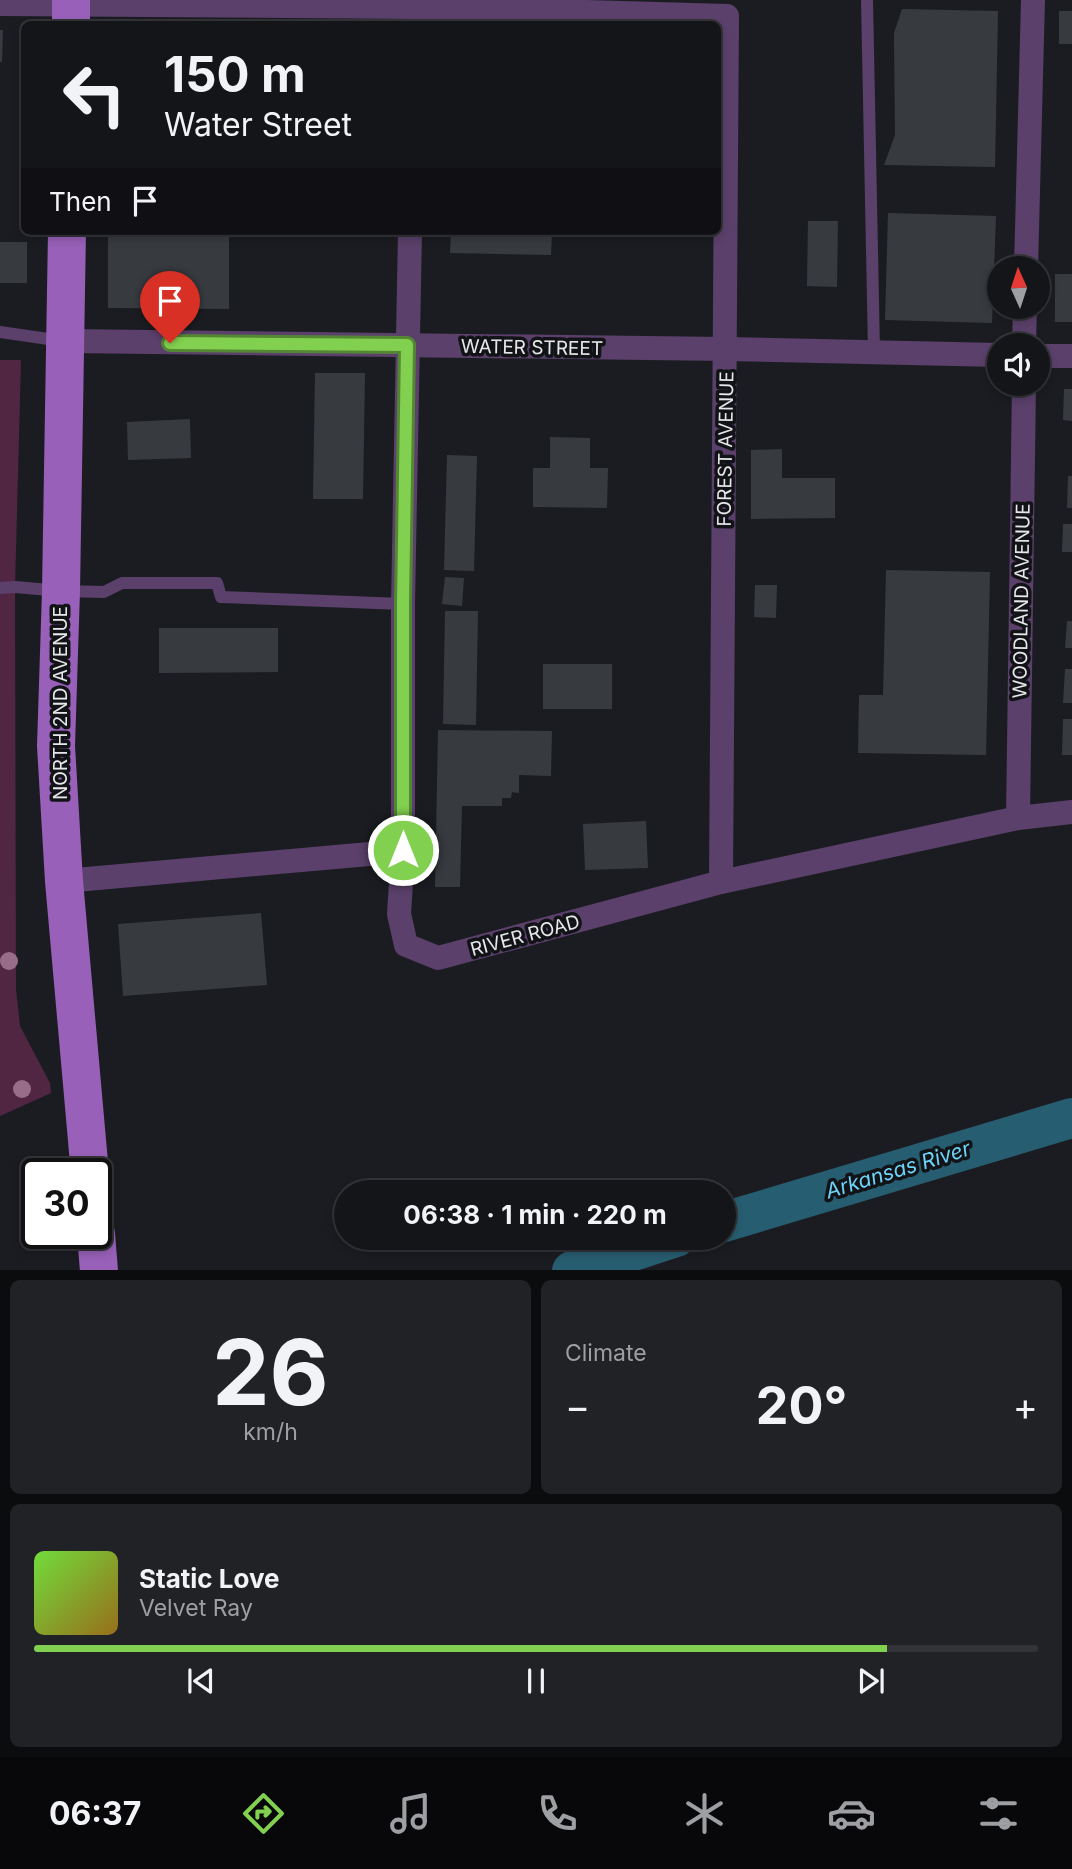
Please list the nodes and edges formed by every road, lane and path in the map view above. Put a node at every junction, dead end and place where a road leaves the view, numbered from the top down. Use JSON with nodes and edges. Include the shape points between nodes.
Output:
{"nodes":[{"id":1,"x":867,"y":0,"type":"edge"},
{"id":2,"x":1033,"y":0,"type":"edge"},
{"id":3,"x":0,"y":4,"type":"edge"},
{"id":4,"x":71,"y":10,"type":"edge"},
{"id":5,"x":413,"y":11,"type":"edge"},
{"id":6,"x":67,"y":235,"type":"edge"},
{"id":7,"x":410,"y":235,"type":"edge"},
{"id":8,"x":1026,"y":256,"type":"edge"},
{"id":9,"x":0,"y":332,"type":"edge"},
{"id":10,"x":65,"y":341,"type":"junction"},
{"id":11,"x":407,"y":345,"type":"junction"},
{"id":12,"x":726,"y":349,"type":"junction"},
{"id":13,"x":874,"y":351,"type":"junction"},
{"id":14,"x":987,"y":355,"type":"edge"},
{"id":15,"x":1050,"y":356,"type":"edge"},
{"id":16,"x":1072,"y":356,"type":"edge"},
{"id":17,"x":1024,"y":396,"type":"edge"},
{"id":18,"x":0,"y":588,"type":"edge"},
{"id":19,"x":61,"y":591,"type":"junction"},
{"id":20,"x":403,"y":604,"type":"junction"},
{"id":21,"x":1072,"y":812,"type":"edge"},
{"id":22,"x":1018,"y":818,"type":"junction"},
{"id":23,"x":403,"y":850,"type":"junction"},
{"id":24,"x":64,"y":881,"type":"junction"},
{"id":25,"x":721,"y":882,"type":"junction"},
{"id":26,"x":89,"y":1158,"type":"edge"},
{"id":27,"x":97,"y":1249,"type":"edge"},
{"id":28,"x":99,"y":1270,"type":"edge"}],
"edges":[{"from":1,"to":13,"type":"lane"},
{"from":2,"to":8,"type":"street"},
{"from":3,"to":4,"type":"street"},
{"from":4,"to":5,"type":"street"},
{"from":5,"to":12,"type":"street","name":"FOREST AVENUE","via":[[727,16]]},
{"from":6,"to":10,"type":"main road","name":"NORTH 2ND AVENUE"},
{"from":7,"to":11,"type":"street"},
{"from":9,"to":10,"type":"lane"},
{"from":10,"to":11,"type":"street","name":"WATER STREET"},
{"from":10,"to":19,"type":"main road","name":"NORTH 2ND AVENUE"},
{"from":11,"to":12,"type":"street","name":"WATER STREET"},
{"from":11,"to":20,"type":"street"},
{"from":12,"to":13,"type":"street","name":"WATER STREET"},
{"from":12,"to":25,"type":"street","name":"FOREST AVENUE"},
{"from":13,"to":14,"type":"street","name":"WATER STREET"},
{"from":15,"to":16,"type":"street"},
{"from":17,"to":22,"type":"street","name":"WOODLAND AVENUE"},
{"from":18,"to":19,"type":"lane"},
{"from":19,"to":20,"type":"lane","via":[[104,592],[122,583],[217,583],[220,597]]},
{"from":19,"to":24,"type":"main road","name":"NORTH 2ND AVENUE","via":[[56,746]]},
{"from":20,"to":23,"type":"street"},
{"from":21,"to":22,"type":"street","name":"RIVER ROAD"},
{"from":22,"to":25,"type":"street","name":"RIVER ROAD"},
{"from":23,"to":24,"type":"street"},
{"from":23,"to":25,"type":"street","name":"RIVER ROAD","via":[[399,914],[406,945],[438,958]]},
{"from":24,"to":26,"type":"main road","name":"NORTH 2ND AVENUE"},
{"from":27,"to":28,"type":"main road"}]}
